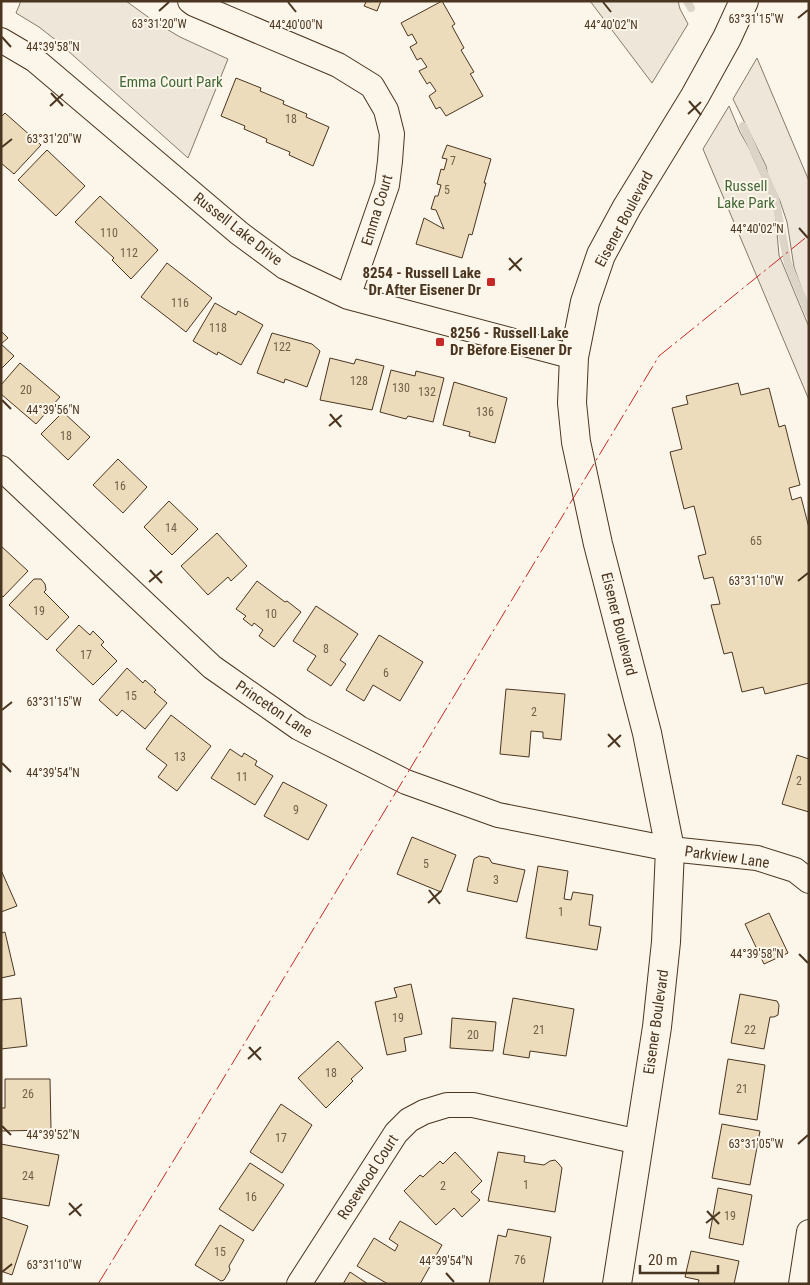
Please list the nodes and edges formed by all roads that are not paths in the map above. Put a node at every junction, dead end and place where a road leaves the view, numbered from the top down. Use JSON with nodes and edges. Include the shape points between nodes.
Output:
{"nodes":[{"id":1,"x":190,"y":1,"type":"edge"},
{"id":2,"x":744,"y":1,"type":"edge"},
{"id":3,"x":1,"y":40,"type":"edge"},
{"id":4,"x":348,"y":297,"type":"junction"},
{"id":5,"x":574,"y":357,"type":"junction"},
{"id":6,"x":1,"y":468,"type":"edge"},
{"id":7,"x":670,"y":848,"type":"junction"},
{"id":8,"x":809,"y":881,"type":"edge"},
{"id":9,"x":639,"y":1142,"type":"junction"},
{"id":10,"x":809,"y":1232,"type":"edge"},
{"id":11,"x":299,"y":1284,"type":"edge"},
{"id":12,"x":617,"y":1284,"type":"edge"},
{"id":13,"x":801,"y":1284,"type":"edge"}],
"edges":[{"from":1,"to":4,"type":"street","name":"Emma Court","via":[[338,64],[372,86],[386,110],[392,134],[387,185]]},
{"from":2,"to":5,"type":"street","name":"Eisener Boulevard","via":[[700,88],[601,255],[585,302]]},
{"from":3,"to":4,"type":"street","name":"Russell Lake Drive","via":[[35,60],[239,233],[285,267]]},
{"from":4,"to":5,"type":"street","name":"Russell Lake Drive"},
{"from":5,"to":7,"type":"street","name":"Eisener Boulevard","via":[[572,403],[576,442],[598,544],[647,733]]},
{"from":6,"to":7,"type":"street","name":"Princeton Lane","via":[[212,666],[299,728],[406,782],[498,815]]},
{"from":7,"to":8,"type":"street","name":"Parkview Lane","via":[[757,858],[795,870]]},
{"from":7,"to":9,"type":"street","name":"Eisener Boulevard","via":[[666,952]]},
{"from":9,"to":11,"type":"street","name":"Rosewood Court","via":[[473,1105],[447,1104],[424,1112],[409,1120],[396,1133]]},
{"from":9,"to":12,"type":"street","name":"Eisener Boulevard"},
{"from":10,"to":13,"type":"street"}]}
